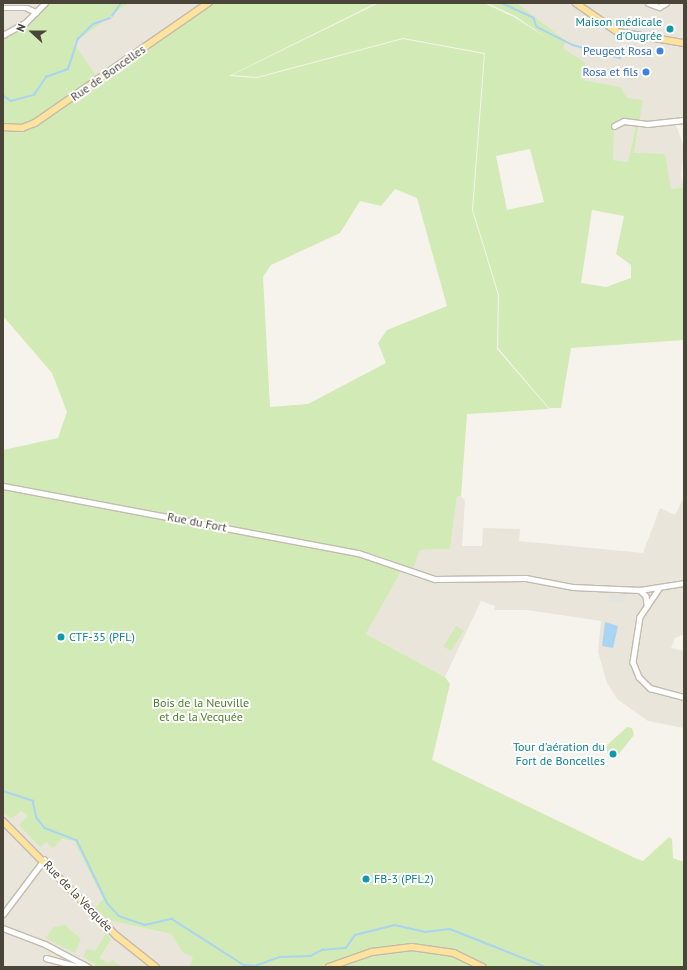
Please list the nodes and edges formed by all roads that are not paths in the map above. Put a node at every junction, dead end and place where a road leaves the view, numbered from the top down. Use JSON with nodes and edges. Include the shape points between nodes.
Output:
{"nodes":[{"id":1,"x":45,"y":3,"type":"edge"},
{"id":2,"x":208,"y":3,"type":"edge"},
{"id":3,"x":576,"y":3,"type":"edge"},
{"id":4,"x":648,"y":3,"type":"edge"},
{"id":5,"x":666,"y":3,"type":"edge"},
{"id":6,"x":3,"y":8,"type":"edge"},
{"id":7,"x":36,"y":12,"type":"junction"},
{"id":8,"x":3,"y":35,"type":"edge"},
{"id":9,"x":684,"y":43,"type":"edge"},
{"id":10,"x":684,"y":120,"type":"edge"},
{"id":11,"x":614,"y":126,"type":"dead end"},
{"id":12,"x":3,"y":127,"type":"edge"},
{"id":13,"x":3,"y":486,"type":"edge"},
{"id":14,"x":684,"y":583,"type":"edge"},
{"id":15,"x":659,"y":589,"type":"junction"},
{"id":16,"x":640,"y":590,"type":"junction"},
{"id":17,"x":647,"y":604,"type":"junction"},
{"id":18,"x":684,"y":697,"type":"edge"},
{"id":19,"x":3,"y":821,"type":"edge"},
{"id":20,"x":44,"y":860,"type":"junction"},
{"id":21,"x":3,"y":914,"type":"edge"},
{"id":22,"x":3,"y":928,"type":"edge"},
{"id":23,"x":46,"y":958,"type":"dead end"},
{"id":24,"x":83,"y":964,"type":"junction"},
{"id":25,"x":88,"y":967,"type":"edge"},
{"id":26,"x":156,"y":967,"type":"edge"},
{"id":27,"x":329,"y":967,"type":"edge"},
{"id":28,"x":483,"y":967,"type":"edge"}],
"edges":[{"from":1,"to":7,"type":"street"},
{"from":2,"to":12,"type":"main road","name":"Rue de Boncelles","via":[[35,123],[22,128]]},
{"from":3,"to":9,"type":"main road","via":[[622,34]]},
{"from":4,"to":5,"type":"street","via":[[659,7]]},
{"from":6,"to":7,"type":"street","via":[[27,8]]},
{"from":7,"to":8,"type":"street"},
{"from":10,"to":11,"type":"street","via":[[651,124],[624,121]]},
{"from":13,"to":16,"type":"street","name":"Rue du Fort","via":[[390,561],[435,579],[526,578],[572,587]]},
{"from":14,"to":15,"type":"street","name":"Rue du Fort"},
{"from":15,"to":16,"type":"street","name":"Rue du Fort"},
{"from":15,"to":17,"type":"street"},
{"from":16,"to":17,"type":"street","via":[[646,596]]},
{"from":17,"to":18,"type":"street","via":[[634,645],[636,673],[657,692]]},
{"from":19,"to":20,"type":"main road","name":"Rue de la Vecquée"},
{"from":20,"to":21,"type":"street"},
{"from":20,"to":26,"type":"main road","name":"Rue de la Vecquée","via":[[117,936]]},
{"from":22,"to":24,"type":"street"},
{"from":23,"to":24,"type":"street","via":[[75,966]]},
{"from":24,"to":25,"type":"street"},
{"from":27,"to":28,"type":"main road","via":[[376,951],[412,947],[444,950]]}]}
